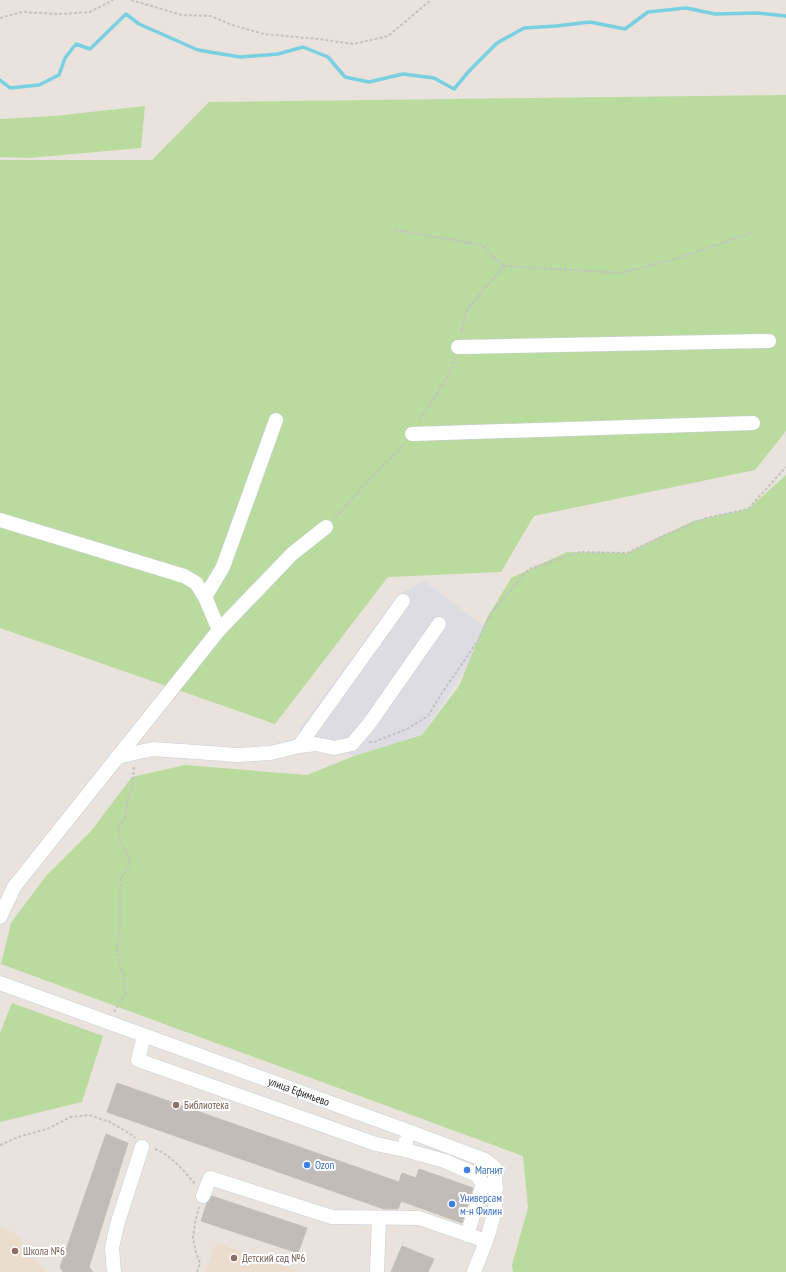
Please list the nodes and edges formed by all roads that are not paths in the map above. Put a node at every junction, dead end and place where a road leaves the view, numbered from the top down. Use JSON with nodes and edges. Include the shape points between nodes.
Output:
{"nodes":[{"id":1,"x":769,"y":341,"type":"dead end"},
{"id":2,"x":458,"y":347,"type":"road end"},
{"id":3,"x":276,"y":420,"type":"dead end"},
{"id":4,"x":753,"y":423,"type":"dead end"},
{"id":5,"x":412,"y":434,"type":"road end"},
{"id":6,"x":0,"y":520,"type":"edge"},
{"id":7,"x":326,"y":527,"type":"road end"},
{"id":8,"x":205,"y":597,"type":"junction"},
{"id":9,"x":403,"y":601,"type":"dead end"},
{"id":10,"x":439,"y":624,"type":"dead end"},
{"id":11,"x":219,"y":630,"type":"junction"},
{"id":12,"x":299,"y":746,"type":"junction"},
{"id":13,"x":117,"y":757,"type":"junction"},
{"id":14,"x":0,"y":917,"type":"edge"},
{"id":15,"x":0,"y":983,"type":"edge"},
{"id":16,"x":144,"y":1036,"type":"junction"},
{"id":17,"x":408,"y":1131,"type":"junction"},
{"id":18,"x":142,"y":1147,"type":"road end"},
{"id":19,"x":405,"y":1150,"type":"junction"},
{"id":20,"x":489,"y":1186,"type":"junction"},
{"id":21,"x":203,"y":1196,"type":"road end"},
{"id":22,"x":379,"y":1218,"type":"junction"},
{"id":23,"x":467,"y":1235,"type":"junction"},
{"id":24,"x":486,"y":1241,"type":"junction"},
{"id":25,"x":114,"y":1272,"type":"edge"},
{"id":26,"x":377,"y":1272,"type":"edge"},
{"id":27,"x":474,"y":1272,"type":"edge"}],
"edges":[{"from":1,"to":2,"type":"street"},
{"from":3,"to":8,"type":"street","via":[[223,567]]},
{"from":4,"to":5,"type":"street"},
{"from":6,"to":8,"type":"street","via":[[184,576],[196,583]]},
{"from":7,"to":11,"type":"street","via":[[292,554]]},
{"from":8,"to":11,"type":"street"},
{"from":9,"to":12,"type":"street"},
{"from":10,"to":12,"type":"street","via":[[369,724],[352,744],[334,748],[316,744]]},
{"from":11,"to":13,"type":"street"},
{"from":12,"to":13,"type":"street","via":[[271,753],[238,755],[154,750]]},
{"from":13,"to":14,"type":"street","via":[[14,887]]},
{"from":15,"to":16,"type":"street","name":"улица Ефимьево"},
{"from":16,"to":17,"type":"street","name":"улица Ефимьево"},
{"from":16,"to":19,"type":"street","via":[[138,1060],[376,1144]]},
{"from":17,"to":19,"type":"street"},
{"from":17,"to":20,"type":"street","name":"улица Ефимьево","via":[[485,1160],[495,1168]]},
{"from":18,"to":25,"type":"street","via":[[113,1240]]},
{"from":19,"to":20,"type":"street","via":[[445,1161],[477,1175]]},
{"from":20,"to":23,"type":"street"},
{"from":20,"to":24,"type":"street","name":"улица Ефимьево","via":[[495,1207]]},
{"from":21,"to":22,"type":"street","via":[[210,1178],[332,1217]]},
{"from":22,"to":23,"type":"street","via":[[419,1218]]},
{"from":22,"to":26,"type":"street"},
{"from":23,"to":24,"type":"street"},
{"from":24,"to":27,"type":"street","name":"улица Ефимьево"}]}
